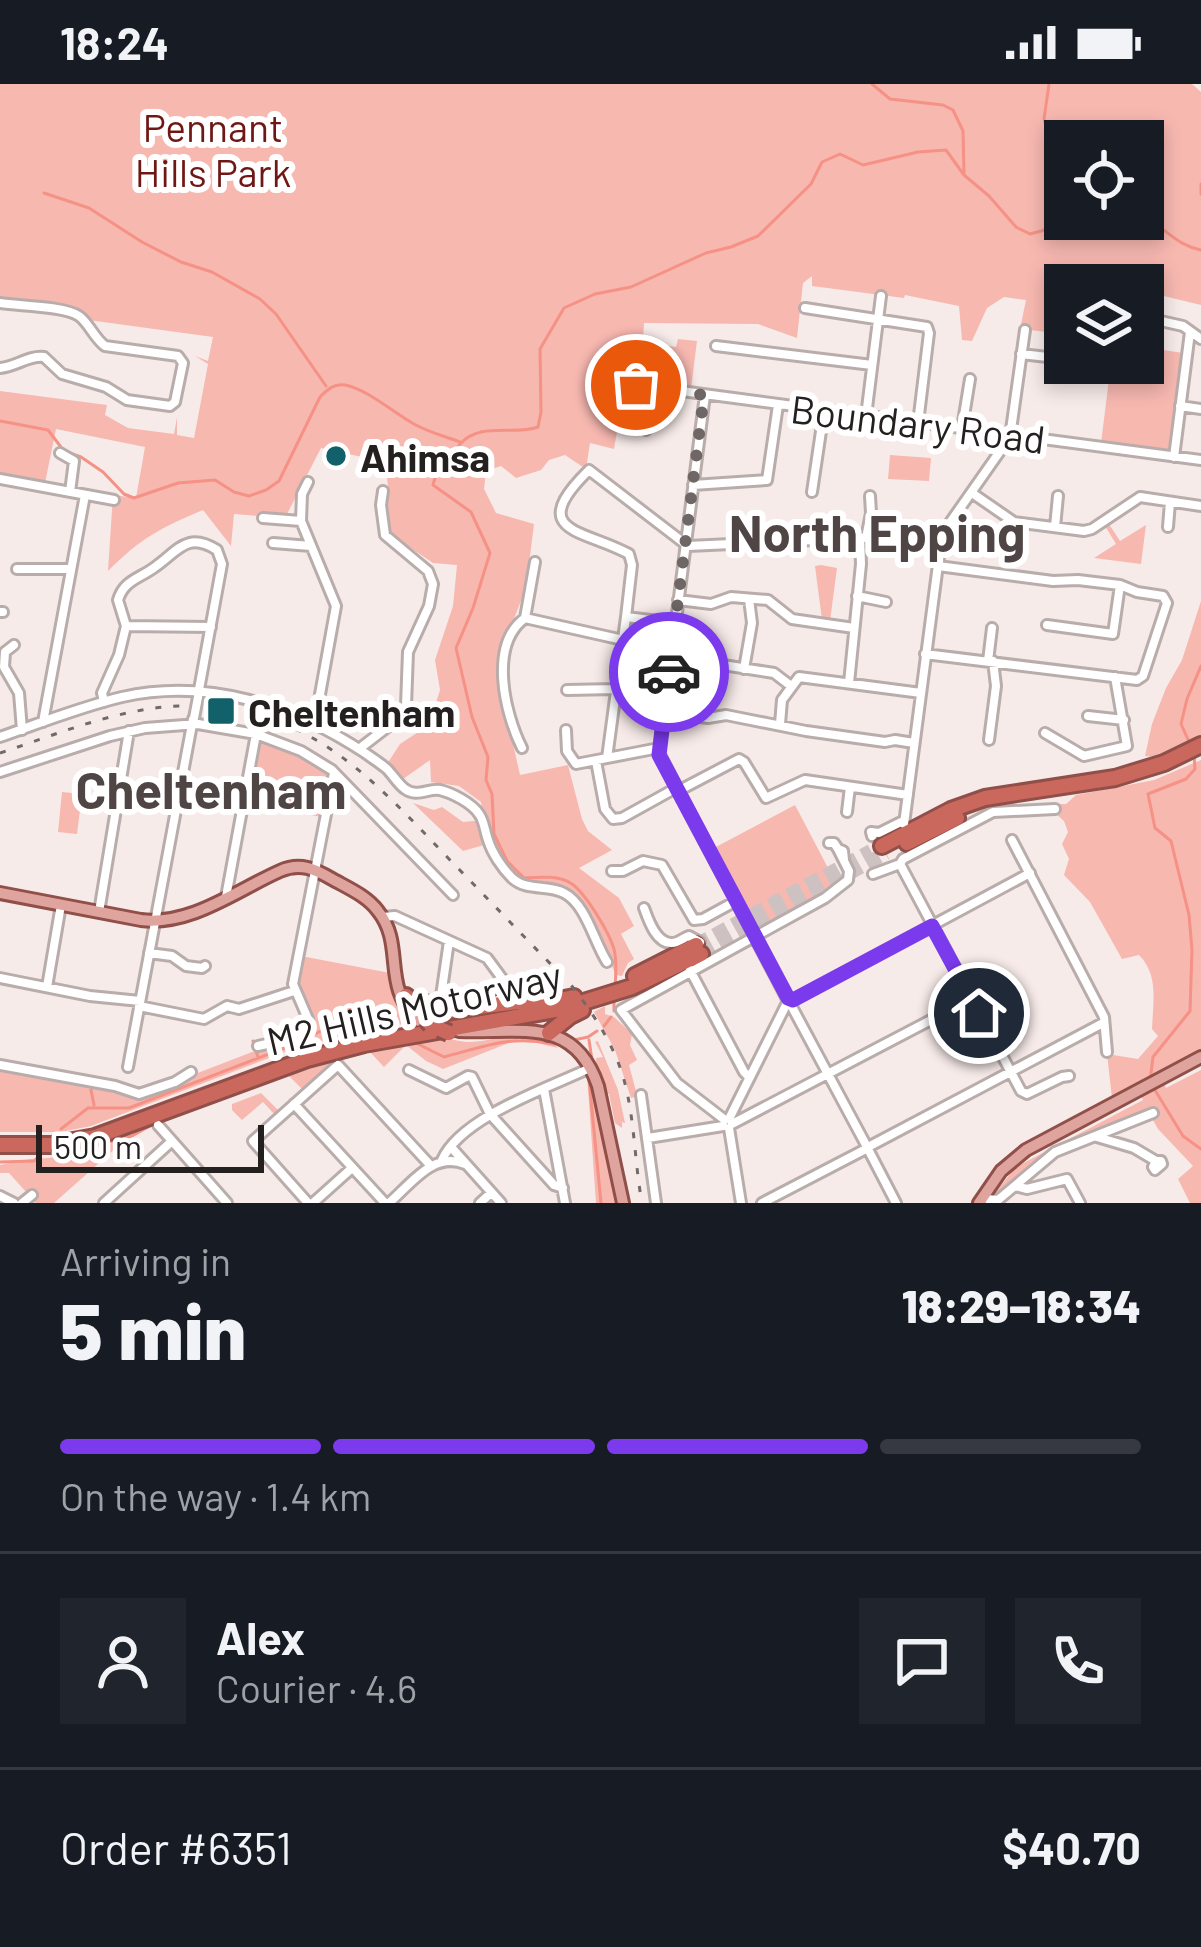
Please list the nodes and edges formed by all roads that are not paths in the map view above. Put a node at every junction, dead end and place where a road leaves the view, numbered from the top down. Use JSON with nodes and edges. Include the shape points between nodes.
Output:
{"nodes":[{"id":1,"x":881,"y":296,"type":"dead end"},
{"id":2,"x":0,"y":303,"type":"edge"},
{"id":3,"x":805,"y":308,"type":"dead end"},
{"id":4,"x":878,"y":320,"type":"junction"},
{"id":5,"x":1164,"y":321,"type":"edge"},
{"id":6,"x":1024,"y":330,"type":"dead end"},
{"id":7,"x":1190,"y":332,"type":"junction"},
{"id":8,"x":1201,"y":339,"type":"edge"},
{"id":9,"x":716,"y":346,"type":"dead end"},
{"id":10,"x":1021,"y":354,"type":"junction"},
{"id":11,"x":1044,"y":357,"type":"edge"},
{"id":12,"x":872,"y":365,"type":"junction"},
{"id":13,"x":0,"y":368,"type":"edge"},
{"id":14,"x":970,"y":380,"type":"dead end"},
{"id":15,"x":636,"y":385,"type":"dead end"},
{"id":16,"x":657,"y":389,"type":"junction"},
{"id":17,"x":704,"y":395,"type":"junction"},
{"id":18,"x":778,"y":405,"type":"junction"},
{"id":19,"x":1180,"y":406,"type":"junction"},
{"id":20,"x":1201,"y":409,"type":"edge"},
{"id":21,"x":824,"y":411,"type":"junction"},
{"id":22,"x":866,"y":416,"type":"junction"},
{"id":23,"x":918,"y":423,"type":"junction"},
{"id":24,"x":962,"y":428,"type":"junction"},
{"id":25,"x":646,"y":430,"type":"dead end"},
{"id":26,"x":1010,"y":435,"type":"junction"},
{"id":27,"x":60,"y":453,"type":"dead end"},
{"id":28,"x":1174,"y":457,"type":"junction"},
{"id":29,"x":1201,"y":460,"type":"edge"},
{"id":30,"x":0,"y":479,"type":"edge"},
{"id":31,"x":308,"y":482,"type":"dead end"},
{"id":32,"x":693,"y":485,"type":"junction"},
{"id":33,"x":382,"y":490,"type":"dead end"},
{"id":34,"x":70,"y":492,"type":"junction"},
{"id":35,"x":812,"y":492,"type":"dead end"},
{"id":36,"x":972,"y":493,"type":"junction"},
{"id":37,"x":85,"y":495,"type":"junction"},
{"id":38,"x":870,"y":496,"type":"dead end"},
{"id":39,"x":1058,"y":496,"type":"dead end"},
{"id":40,"x":114,"y":500,"type":"dead end"},
{"id":41,"x":1170,"y":502,"type":"junction"},
{"id":42,"x":1201,"y":506,"type":"edge"},
{"id":43,"x":263,"y":518,"type":"dead end"},
{"id":44,"x":301,"y":521,"type":"junction"},
{"id":45,"x":1054,"y":527,"type":"junction"},
{"id":46,"x":1168,"y":527,"type":"dead end"},
{"id":47,"x":941,"y":534,"type":"junction"},
{"id":48,"x":863,"y":538,"type":"junction"},
{"id":49,"x":273,"y":543,"type":"dead end"},
{"id":50,"x":685,"y":543,"type":"junction"},
{"id":51,"x":311,"y":546,"type":"junction"},
{"id":52,"x":536,"y":562,"type":"dead end"},
{"id":53,"x":938,"y":566,"type":"junction"},
{"id":54,"x":70,"y":568,"type":"junction"},
{"id":55,"x":17,"y":569,"type":"dead end"},
{"id":56,"x":1120,"y":585,"type":"junction"},
{"id":57,"x":857,"y":596,"type":"junction"},
{"id":58,"x":748,"y":598,"type":"junction"},
{"id":59,"x":678,"y":600,"type":"junction"},
{"id":60,"x":886,"y":602,"type":"dead end"},
{"id":61,"x":626,"y":617,"type":"junction"},
{"id":62,"x":526,"y":619,"type":"junction"},
{"id":63,"x":675,"y":623,"type":"junction"},
{"id":64,"x":1047,"y":625,"type":"dead end"},
{"id":65,"x":126,"y":626,"type":"junction"},
{"id":66,"x":212,"y":627,"type":"junction"},
{"id":67,"x":854,"y":628,"type":"junction"},
{"id":68,"x":992,"y":628,"type":"dead end"},
{"id":69,"x":623,"y":640,"type":"junction"},
{"id":70,"x":14,"y":645,"type":"dead end"},
{"id":71,"x":925,"y":654,"type":"junction"},
{"id":72,"x":2,"y":657,"type":"edge"},
{"id":73,"x":990,"y":661,"type":"junction"},
{"id":74,"x":723,"y":665,"type":"dead end"},
{"id":75,"x":744,"y":669,"type":"junction"},
{"id":76,"x":1115,"y":677,"type":"junction"},
{"id":77,"x":849,"y":683,"type":"junction"},
{"id":78,"x":791,"y":686,"type":"junction"},
{"id":79,"x":616,"y":689,"type":"junction"},
{"id":80,"x":567,"y":690,"type":"dead end"},
{"id":81,"x":920,"y":693,"type":"junction"},
{"id":82,"x":198,"y":694,"type":"junction"},
{"id":83,"x":104,"y":702,"type":"junction"},
{"id":84,"x":663,"y":712,"type":"junction"},
{"id":85,"x":1088,"y":716,"type":"dead end"},
{"id":86,"x":1124,"y":720,"type":"junction"},
{"id":87,"x":193,"y":721,"type":"junction"},
{"id":88,"x":43,"y":722,"type":"junction"},
{"id":89,"x":315,"y":722,"type":"junction"},
{"id":90,"x":779,"y":724,"type":"junction"},
{"id":91,"x":22,"y":730,"type":"junction"},
{"id":92,"x":566,"y":730,"type":"dead end"},
{"id":93,"x":129,"y":731,"type":"junction"},
{"id":94,"x":1045,"y":733,"type":"dead end"},
{"id":95,"x":256,"y":734,"type":"junction"},
{"id":96,"x":0,"y":737,"type":"edge"},
{"id":97,"x":989,"y":740,"type":"dead end"},
{"id":98,"x":914,"y":742,"type":"junction"},
{"id":99,"x":522,"y":748,"type":"dead end"},
{"id":100,"x":658,"y":748,"type":"junction"},
{"id":101,"x":359,"y":749,"type":"junction"},
{"id":102,"x":1201,"y":749,"type":"edge"},
{"id":103,"x":602,"y":759,"type":"junction"},
{"id":104,"x":0,"y":772,"type":"edge"},
{"id":105,"x":334,"y":772,"type":"junction"},
{"id":106,"x":850,"y":787,"type":"junction"},
{"id":107,"x":677,"y":789,"type":"junction"},
{"id":108,"x":908,"y":794,"type":"junction"},
{"id":109,"x":1055,"y":809,"type":"dead end"},
{"id":110,"x":847,"y":812,"type":"dead end"},
{"id":111,"x":1012,"y":840,"type":"dead end"},
{"id":112,"x":835,"y":843,"type":"dead end"},
{"id":113,"x":882,"y":844,"type":"joint"},
{"id":114,"x":900,"y":863,"type":"junction"},
{"id":115,"x":315,"y":870,"type":"junction"},
{"id":116,"x":612,"y":871,"type":"dead end"},
{"id":117,"x":873,"y":874,"type":"dead end"},
{"id":118,"x":1030,"y":874,"type":"junction"},
{"id":119,"x":0,"y":893,"type":"edge"},
{"id":120,"x":453,"y":895,"type":"dead end"},
{"id":121,"x":226,"y":899,"type":"junction"},
{"id":122,"x":736,"y":901,"type":"junction"},
{"id":123,"x":61,"y":905,"type":"junction"},
{"id":124,"x":644,"y":908,"type":"dead end"},
{"id":125,"x":99,"y":911,"type":"junction"},
{"id":126,"x":382,"y":917,"type":"junction"},
{"id":127,"x":155,"y":921,"type":"junction"},
{"id":128,"x":932,"y":926,"type":"junction"},
{"id":129,"x":754,"y":936,"type":"junction"},
{"id":130,"x":449,"y":941,"type":"junction"},
{"id":131,"x":149,"y":953,"type":"junction"},
{"id":132,"x":702,"y":953,"type":"junction"},
{"id":133,"x":607,"y":962,"type":"dead end"},
{"id":134,"x":205,"y":966,"type":"dead end"},
{"id":135,"x":690,"y":970,"type":"junction"},
{"id":136,"x":395,"y":971,"type":"junction"},
{"id":137,"x":0,"y":978,"type":"edge"},
{"id":138,"x":47,"y":987,"type":"junction"},
{"id":139,"x":294,"y":991,"type":"junction"},
{"id":140,"x":614,"y":995,"type":"junction"},
{"id":141,"x":412,"y":997,"type":"junction"},
{"id":142,"x":971,"y":999,"type":"junction"},
{"id":143,"x":789,"y":1002,"type":"junction"},
{"id":144,"x":139,"y":1003,"type":"junction"},
{"id":145,"x":440,"y":1003,"type":"junction"},
{"id":146,"x":477,"y":1003,"type":"junction"},
{"id":147,"x":581,"y":1003,"type":"junction"},
{"id":148,"x":426,"y":1022,"type":"junction"},
{"id":149,"x":1103,"y":1023,"type":"junction"},
{"id":150,"x":451,"y":1034,"type":"joint"},
{"id":151,"x":556,"y":1036,"type":"junction"},
{"id":152,"x":258,"y":1046,"type":"dead end"},
{"id":153,"x":1107,"y":1052,"type":"dead end"},
{"id":154,"x":1201,"y":1059,"type":"edge"},
{"id":155,"x":588,"y":1064,"type":"junction"},
{"id":156,"x":0,"y":1065,"type":"edge"},
{"id":157,"x":128,"y":1067,"type":"dead end"},
{"id":158,"x":409,"y":1070,"type":"dead end"},
{"id":159,"x":191,"y":1072,"type":"dead end"},
{"id":160,"x":1010,"y":1072,"type":"junction"},
{"id":161,"x":828,"y":1074,"type":"junction"},
{"id":162,"x":1069,"y":1076,"type":"dead end"},
{"id":163,"x":749,"y":1077,"type":"junction"},
{"id":164,"x":544,"y":1089,"type":"junction"},
{"id":165,"x":641,"y":1095,"type":"dead end"},
{"id":166,"x":294,"y":1104,"type":"junction"},
{"id":167,"x":490,"y":1114,"type":"junction"},
{"id":168,"x":1153,"y":1114,"type":"dead end"},
{"id":169,"x":728,"y":1123,"type":"junction"},
{"id":170,"x":158,"y":1125,"type":"dead end"},
{"id":171,"x":1096,"y":1137,"type":"junction"},
{"id":172,"x":648,"y":1138,"type":"junction"},
{"id":173,"x":0,"y":1141,"type":"edge"},
{"id":174,"x":172,"y":1141,"type":"junction"},
{"id":175,"x":451,"y":1147,"type":"junction"},
{"id":176,"x":867,"y":1148,"type":"junction"},
{"id":177,"x":442,"y":1160,"type":"junction"},
{"id":178,"x":1156,"y":1161,"type":"dead end"},
{"id":179,"x":465,"y":1164,"type":"junction"},
{"id":180,"x":431,"y":1166,"type":"junction"},
{"id":181,"x":352,"y":1168,"type":"junction"},
{"id":182,"x":1015,"y":1186,"type":"junction"},
{"id":183,"x":562,"y":1188,"type":"junction"},
{"id":184,"x":491,"y":1192,"type":"junction"},
{"id":185,"x":32,"y":1195,"type":"dead end"},
{"id":186,"x":0,"y":1196,"type":"edge"},
{"id":187,"x":224,"y":1202,"type":"edge"},
{"id":188,"x":765,"y":1202,"type":"edge"},
{"id":189,"x":984,"y":1202,"type":"edge"},
{"id":190,"x":18,"y":1203,"type":"edge"},
{"id":191,"x":104,"y":1203,"type":"edge"},
{"id":192,"x":310,"y":1203,"type":"edge"},
{"id":193,"x":387,"y":1203,"type":"edge"},
{"id":194,"x":480,"y":1203,"type":"edge"},
{"id":195,"x":501,"y":1203,"type":"edge"},
{"id":196,"x":565,"y":1203,"type":"edge"},
{"id":197,"x":623,"y":1203,"type":"edge"},
{"id":198,"x":656,"y":1203,"type":"edge"},
{"id":199,"x":741,"y":1203,"type":"edge"},
{"id":200,"x":896,"y":1203,"type":"edge"},
{"id":201,"x":1080,"y":1203,"type":"edge"}],
"edges":[{"from":1,"to":4,"type":"street"},
{"from":2,"to":13,"type":"street","via":[[80,316],[105,346],[186,356],[175,408],[127,400],[62,374],[44,357]]},
{"from":3,"to":4,"type":"street"},
{"from":4,"to":12,"type":"street"},
{"from":4,"to":23,"type":"street","via":[[929,330]]},
{"from":5,"to":7,"type":"street"},
{"from":6,"to":10,"type":"street"},
{"from":7,"to":8,"type":"street"},
{"from":7,"to":19,"type":"street"},
{"from":9,"to":12,"type":"street"},
{"from":10,"to":11,"type":"street"},
{"from":10,"to":26,"type":"street"},
{"from":12,"to":22,"type":"street"},
{"from":14,"to":24,"type":"street"},
{"from":15,"to":16,"type":"street","name":"Boundary Road"},
{"from":16,"to":17,"type":"street","name":"Boundary Road"},
{"from":16,"to":25,"type":"street"},
{"from":17,"to":18,"type":"street","name":"Boundary Road"},
{"from":17,"to":32,"type":"street"},
{"from":18,"to":21,"type":"street","name":"Boundary Road"},
{"from":18,"to":32,"type":"street","via":[[767,480]]},
{"from":19,"to":20,"type":"street"},
{"from":19,"to":28,"type":"street"},
{"from":21,"to":22,"type":"street","name":"Boundary Road"},
{"from":21,"to":35,"type":"street"},
{"from":22,"to":23,"type":"street","name":"Boundary Road"},
{"from":23,"to":24,"type":"street","name":"Boundary Road"},
{"from":24,"to":26,"type":"street","name":"Boundary Road"},
{"from":26,"to":28,"type":"street","name":"Boundary Road"},
{"from":26,"to":36,"type":"street"},
{"from":27,"to":34,"type":"street","via":[[74,461]]},
{"from":28,"to":29,"type":"street","name":"Boundary Road"},
{"from":30,"to":34,"type":"street"},
{"from":31,"to":44,"type":"street"},
{"from":32,"to":50,"type":"street"},
{"from":33,"to":101,"type":"street","via":[[385,536],[433,584],[408,652],[406,706]]},
{"from":34,"to":37,"type":"street"},
{"from":36,"to":45,"type":"street","via":[[1014,522]]},
{"from":36,"to":47,"type":"street"},
{"from":37,"to":40,"type":"street"},
{"from":37,"to":54,"type":"street"},
{"from":38,"to":48,"type":"street"},
{"from":39,"to":45,"type":"street"},
{"from":41,"to":42,"type":"street"},
{"from":41,"to":45,"type":"street","via":[[1140,497],[1088,531]]},
{"from":41,"to":46,"type":"street"},
{"from":43,"to":44,"type":"street"},
{"from":44,"to":51,"type":"street"},
{"from":47,"to":48,"type":"street"},
{"from":47,"to":53,"type":"street"},
{"from":48,"to":50,"type":"street"},
{"from":48,"to":57,"type":"street"},
{"from":49,"to":51,"type":"street"},
{"from":50,"to":59,"type":"street"},
{"from":50,"to":61,"type":"street","via":[[593,471],[568,491],[560,514],[570,530],[629,554]]},
{"from":51,"to":89,"type":"street","via":[[336,606]]},
{"from":52,"to":62,"type":"street"},
{"from":53,"to":56,"type":"street"},
{"from":53,"to":71,"type":"street"},
{"from":54,"to":55,"type":"street"},
{"from":54,"to":88,"type":"street"},
{"from":56,"to":64,"type":"street","via":[[1114,634]]},
{"from":56,"to":76,"type":"street","via":[[1166,599],[1141,679]]},
{"from":57,"to":60,"type":"street"},
{"from":57,"to":67,"type":"street"},
{"from":58,"to":59,"type":"street"},
{"from":58,"to":67,"type":"street","via":[[770,601],[794,620]]},
{"from":58,"to":75,"type":"street"},
{"from":59,"to":63,"type":"street"},
{"from":61,"to":63,"type":"street"},
{"from":61,"to":69,"type":"street"},
{"from":62,"to":69,"type":"street"},
{"from":62,"to":99,"type":"street","via":[[512,633],[501,675]]},
{"from":63,"to":84,"type":"street"},
{"from":65,"to":66,"type":"street"},
{"from":65,"to":66,"type":"street","via":[[118,600],[125,584],[184,544],[206,544],[222,564]]},
{"from":65,"to":83,"type":"street"},
{"from":66,"to":82,"type":"street"},
{"from":67,"to":77,"type":"street"},
{"from":68,"to":73,"type":"street"},
{"from":69,"to":79,"type":"street"},
{"from":70,"to":72,"type":"street"},
{"from":71,"to":73,"type":"street"},
{"from":71,"to":81,"type":"street"},
{"from":72,"to":91,"type":"street","via":[[19,693]]},
{"from":73,"to":76,"type":"street"},
{"from":73,"to":97,"type":"street","via":[[996,686]]},
{"from":74,"to":75,"type":"street"},
{"from":75,"to":78,"type":"street"},
{"from":76,"to":86,"type":"street"},
{"from":77,"to":78,"type":"street","via":[[799,677]]},
{"from":77,"to":81,"type":"street"},
{"from":78,"to":90,"type":"street"},
{"from":79,"to":80,"type":"street"},
{"from":79,"to":103,"type":"street"},
{"from":81,"to":98,"type":"street"},
{"from":82,"to":83,"type":"street"},
{"from":82,"to":87,"type":"street","bridge":true},
{"from":82,"to":89,"type":"street","via":[[266,703]]},
{"from":83,"to":88,"type":"street"},
{"from":84,"to":90,"type":"street"},
{"from":84,"to":100,"type":"street"},
{"from":85,"to":86,"type":"street"},
{"from":86,"to":94,"type":"street","via":[[1127,746],[1084,756]]},
{"from":87,"to":93,"type":"street"},
{"from":87,"to":95,"type":"street"},
{"from":87,"to":127,"type":"street"},
{"from":88,"to":91,"type":"street"},
{"from":89,"to":101,"type":"street"},
{"from":90,"to":98,"type":"street"},
{"from":91,"to":96,"type":"street"},
{"from":92,"to":103,"type":"street","via":[[576,764]]},
{"from":93,"to":104,"type":"street"},
{"from":93,"to":125,"type":"street"},
{"from":95,"to":105,"type":"street"},
{"from":95,"to":121,"type":"street"},
{"from":98,"to":108,"type":"street"},
{"from":100,"to":103,"type":"street"},
{"from":100,"to":107,"type":"street"},
{"from":101,"to":133,"type":"street","via":[[407,791],[442,791],[471,806],[512,878],[569,897]]},
{"from":102,"to":113,"type":"highway","via":[[1100,788],[993,805]]},
{"from":103,"to":107,"type":"street","via":[[605,809],[613,819]]},
{"from":105,"to":115,"type":"street"},
{"from":105,"to":120,"type":"street"},
{"from":106,"to":107,"type":"street","via":[[801,781],[766,798],[739,759]]},
{"from":106,"to":108,"type":"street"},
{"from":106,"to":110,"type":"street"},
{"from":107,"to":122,"type":"street"},
{"from":108,"to":113,"type":"street","via":[[904,822]]},
{"from":109,"to":114,"type":"street","via":[[993,812]]},
{"from":111,"to":118,"type":"street"},
{"from":112,"to":129,"type":"street","via":[[848,880]]},
{"from":114,"to":117,"type":"street"},
{"from":114,"to":128,"type":"street"},
{"from":115,"to":121,"type":"main road","via":[[289,867]]},
{"from":115,"to":126,"type":"main road"},
{"from":115,"to":139,"type":"street"},
{"from":116,"to":122,"type":"street","via":[[643,861],[662,865],[697,920]]},
{"from":118,"to":128,"type":"street"},
{"from":118,"to":149,"type":"street"},
{"from":119,"to":123,"type":"main road"},
{"from":121,"to":127,"type":"main road"},
{"from":122,"to":129,"type":"street"},
{"from":123,"to":125,"type":"main road"},
{"from":123,"to":138,"type":"street"},
{"from":124,"to":132,"type":"street","via":[[664,941],[693,936]]},
{"from":125,"to":127,"type":"main road"},
{"from":126,"to":130,"type":"street"},
{"from":126,"to":136,"type":"main road"},
{"from":127,"to":131,"type":"street"},
{"from":128,"to":142,"type":"street"},
{"from":128,"to":143,"type":"street"},
{"from":129,"to":132,"type":"street"},
{"from":129,"to":143,"type":"street"},
{"from":130,"to":145,"type":"street"},
{"from":130,"to":146,"type":"street","via":[[487,958],[512,992]]},
{"from":131,"to":134,"type":"street"},
{"from":131,"to":144,"type":"street"},
{"from":132,"to":135,"type":"street"},
{"from":132,"to":140,"type":"highway","name":"M2 Hills Motorway"},
{"from":132,"to":140,"type":"highway"},
{"from":135,"to":140,"type":"street"},
{"from":135,"to":163,"type":"street"},
{"from":136,"to":141,"type":"main road"},
{"from":136,"to":148,"type":"main road","via":[[406,1007]]},
{"from":137,"to":138,"type":"street"},
{"from":138,"to":144,"type":"street"},
{"from":139,"to":144,"type":"street","via":[[204,1019]]},
{"from":139,"to":152,"type":"street","via":[[306,1022]]},
{"from":140,"to":147,"type":"highway","name":"M2 Hills Motorway"},
{"from":140,"to":169,"type":"street","via":[[677,1083]]},
{"from":140,"to":173,"type":"highway","name":"M2 Hills Motorway","via":[[320,1055],[95,1137],[51,1145]]},
{"from":141,"to":145,"type":"street"},
{"from":141,"to":146,"type":"highway","via":[[425,1010]]},
{"from":141,"to":148,"type":"main road"},
{"from":142,"to":160,"type":"street"},
{"from":142,"to":161,"type":"street"},
{"from":143,"to":161,"type":"street"},
{"from":143,"to":163,"type":"street"},
{"from":144,"to":157,"type":"street"},
{"from":145,"to":146,"type":"street"},
{"from":146,"to":147,"type":"highway","via":[[566,995]]},
{"from":146,"to":148,"type":"highway"},
{"from":147,"to":151,"type":"highway"},
{"from":147,"to":173,"type":"highway","name":"M2 Hills Motorway","via":[[380,1032],[272,1062],[89,1131]]},
{"from":148,"to":150,"type":"highway","bridge":true},
{"from":149,"to":153,"type":"street"},
{"from":149,"to":160,"type":"street"},
{"from":150,"to":151,"type":"main road"},
{"from":151,"to":155,"type":"main road"},
{"from":154,"to":189,"type":"main road","via":[[1028,1153]]},
{"from":155,"to":164,"type":"street"},
{"from":155,"to":197,"type":"main road"},
{"from":156,"to":159,"type":"street","via":[[139,1094]]},
{"from":158,"to":167,"type":"street","via":[[446,1088],[471,1076]]},
{"from":160,"to":162,"type":"street","via":[[1024,1094]]},
{"from":160,"to":176,"type":"street"},
{"from":161,"to":169,"type":"street"},
{"from":161,"to":176,"type":"street"},
{"from":163,"to":169,"type":"street"},
{"from":164,"to":167,"type":"street"},
{"from":164,"to":183,"type":"street"},
{"from":165,"to":172,"type":"street"},
{"from":166,"to":180,"type":"street","via":[[338,1065]]},
{"from":166,"to":181,"type":"street"},
{"from":166,"to":192,"type":"street","via":[[253,1141]]},
{"from":167,"to":175,"type":"street"},
{"from":167,"to":183,"type":"street"},
{"from":168,"to":171,"type":"street"},
{"from":169,"to":172,"type":"street"},
{"from":169,"to":199,"type":"street"},
{"from":170,"to":174,"type":"street"},
{"from":171,"to":178,"type":"street"},
{"from":171,"to":182,"type":"street","via":[[1055,1152]]},
{"from":172,"to":198,"type":"street"},
{"from":174,"to":187,"type":"street"},
{"from":174,"to":191,"type":"street"},
{"from":175,"to":177,"type":"street"},
{"from":175,"to":179,"type":"street"},
{"from":176,"to":188,"type":"street"},
{"from":176,"to":200,"type":"street"},
{"from":177,"to":179,"type":"street"},
{"from":177,"to":180,"type":"street"},
{"from":179,"to":184,"type":"street"},
{"from":180,"to":193,"type":"street"},
{"from":181,"to":192,"type":"street"},
{"from":181,"to":193,"type":"street"},
{"from":182,"to":189,"type":"street"},
{"from":182,"to":201,"type":"street","via":[[1067,1179]]},
{"from":183,"to":196,"type":"street"},
{"from":184,"to":194,"type":"street"},
{"from":184,"to":195,"type":"street"},
{"from":185,"to":190,"type":"street"},
{"from":186,"to":190,"type":"street"}]}
